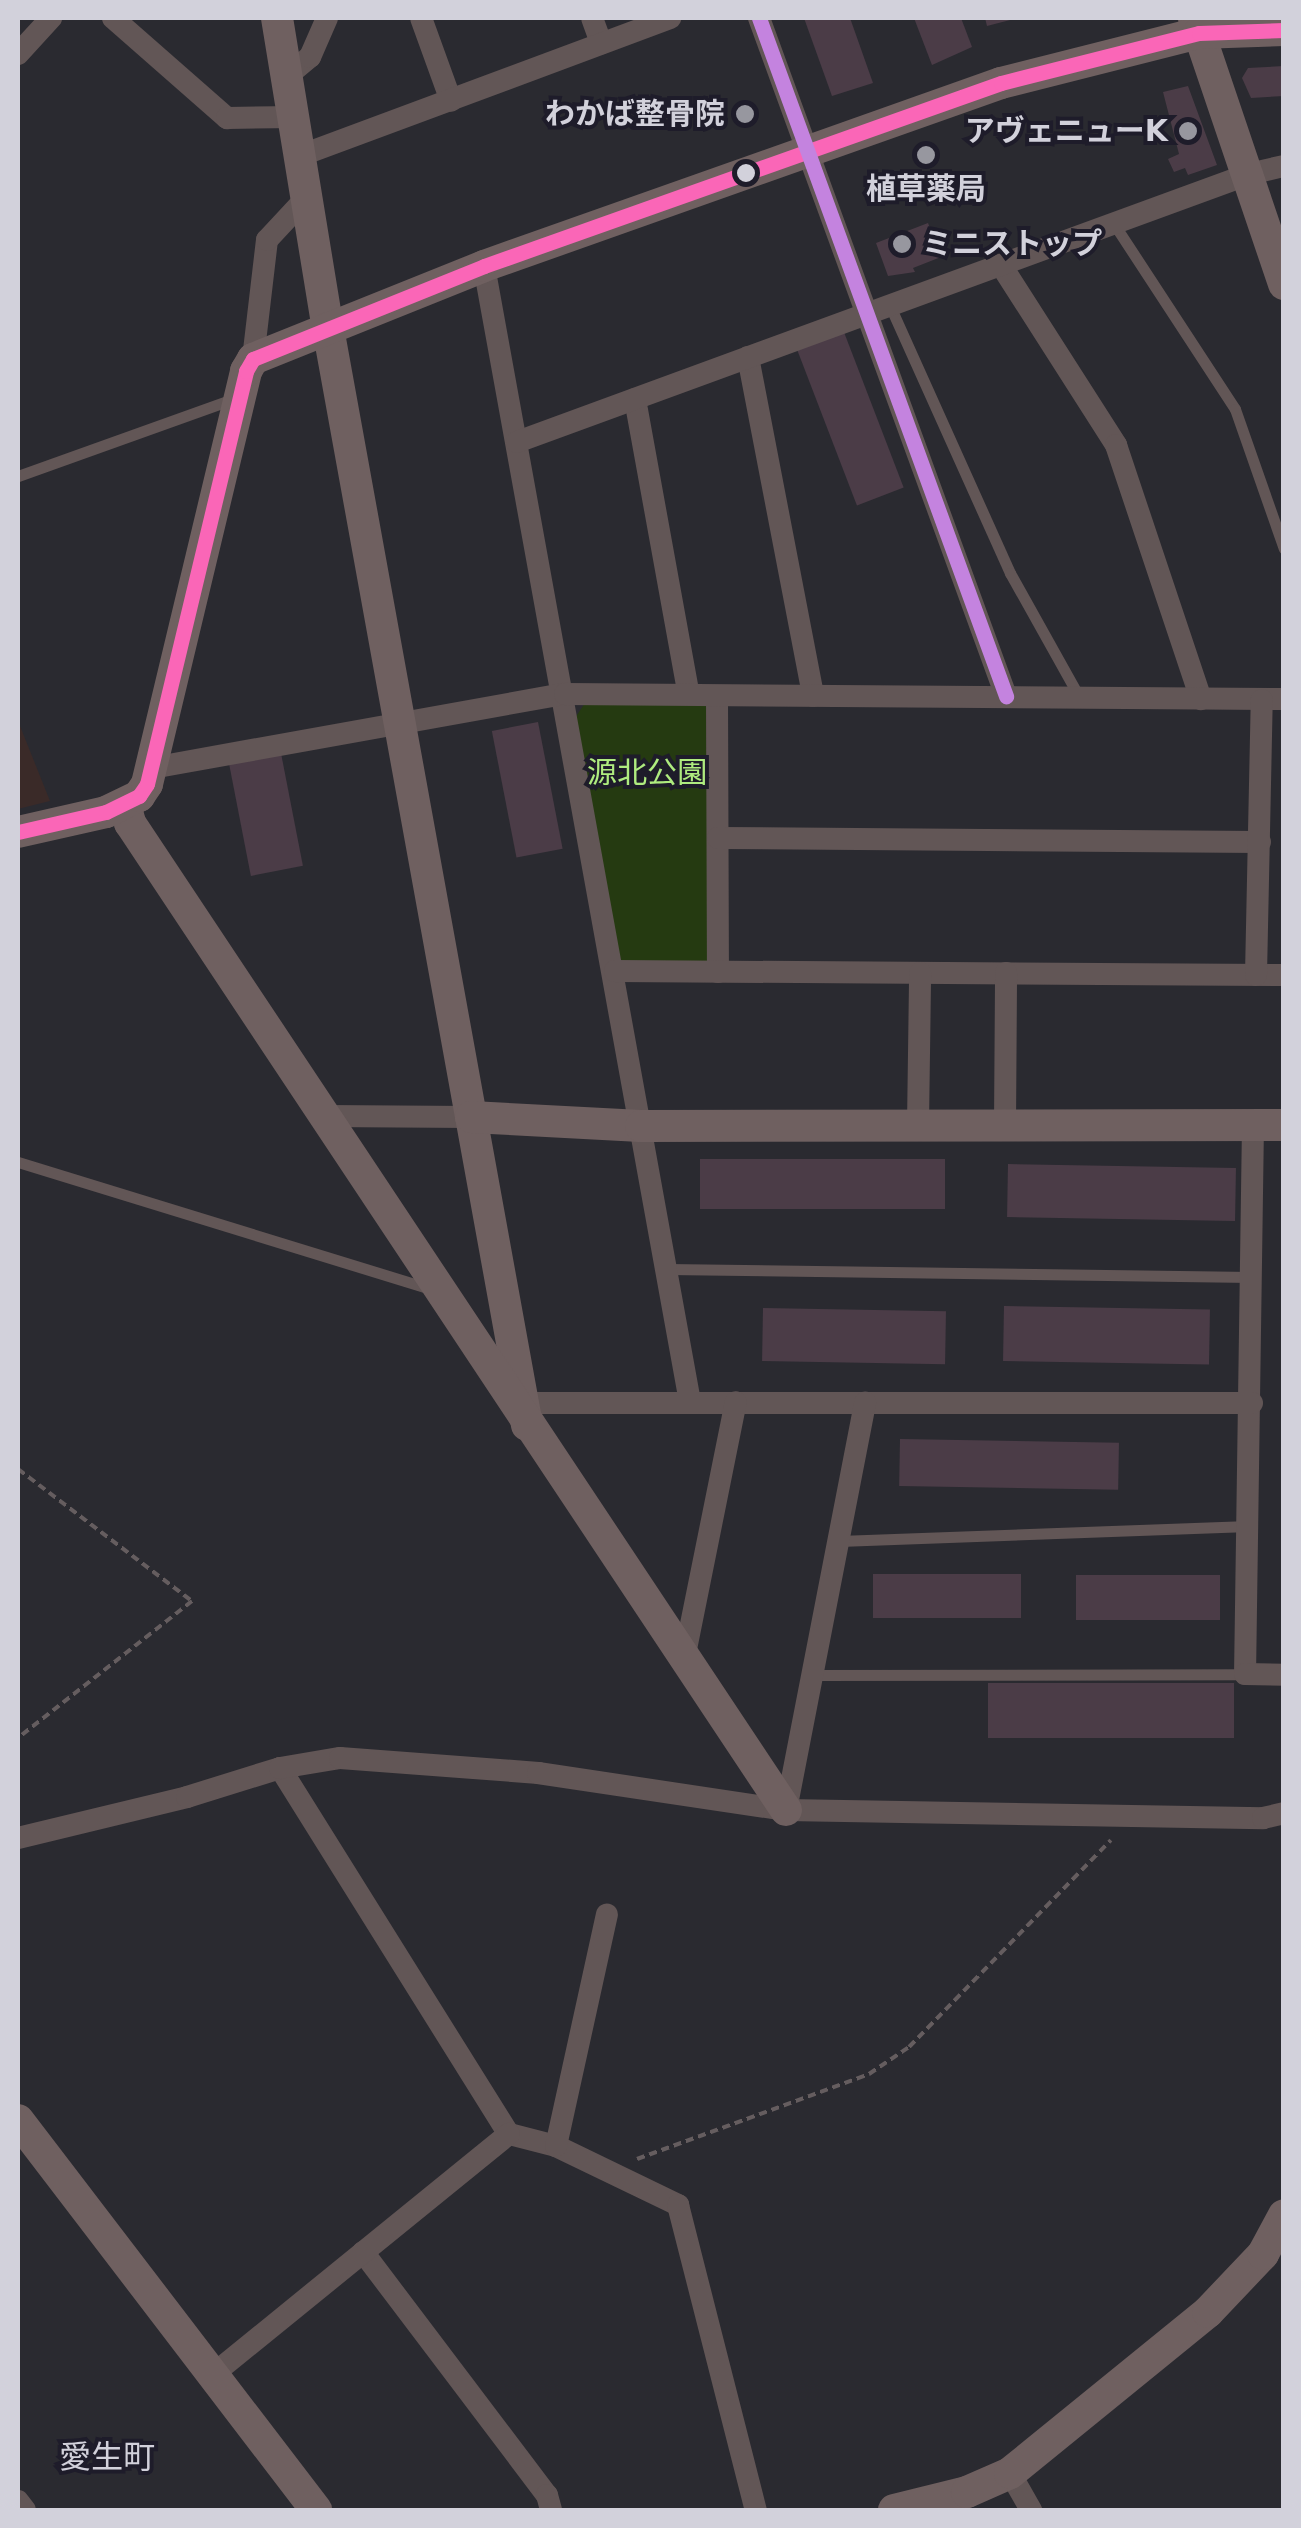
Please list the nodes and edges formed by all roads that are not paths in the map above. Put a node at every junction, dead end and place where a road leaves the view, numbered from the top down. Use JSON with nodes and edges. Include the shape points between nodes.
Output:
{"nodes":[{"id":1,"x":51,"y":18,"type":"edge"},
{"id":2,"x":112,"y":18,"type":"edge"},
{"id":3,"x":277,"y":18,"type":"edge"},
{"id":4,"x":327,"y":18,"type":"edge"},
{"id":5,"x":422,"y":18,"type":"edge"},
{"id":6,"x":592,"y":18,"type":"edge"},
{"id":7,"x":670,"y":18,"type":"edge"},
{"id":8,"x":760,"y":18,"type":"edge"},
{"id":9,"x":1196,"y":25,"type":"edge"},
{"id":10,"x":1284,"y":30,"type":"edge"},
{"id":11,"x":601,"y":43,"type":"junction"},
{"id":12,"x":18,"y":54,"type":"edge"},
{"id":13,"x":288,"y":76,"type":"junction"},
{"id":14,"x":451,"y":101,"type":"junction"},
{"id":15,"x":295,"y":117,"type":"junction"},
{"id":16,"x":807,"y":152,"type":"junction"},
{"id":17,"x":302,"y":155,"type":"junction"},
{"id":18,"x":1284,"y":166,"type":"edge"},
{"id":19,"x":1249,"y":174,"type":"junction"},
{"id":20,"x":308,"y":196,"type":"junction"},
{"id":21,"x":1114,"y":224,"type":"junction"},
{"id":22,"x":1001,"y":265,"type":"junction"},
{"id":23,"x":484,"y":266,"type":"junction"},
{"id":24,"x":1284,"y":284,"type":"edge"},
{"id":25,"x":890,"y":305,"type":"junction"},
{"id":26,"x":864,"y":315,"type":"junction"},
{"id":27,"x":328,"y":328,"type":"junction"},
{"id":28,"x":748,"y":357,"type":"junction"},
{"id":29,"x":253,"y":359,"type":"junction"},
{"id":30,"x":240,"y":397,"type":"junction"},
{"id":31,"x":634,"y":399,"type":"junction"},
{"id":32,"x":516,"y":442,"type":"junction"},
{"id":33,"x":18,"y":476,"type":"edge"},
{"id":34,"x":1284,"y":549,"type":"edge"},
{"id":35,"x":688,"y":692,"type":"junction"},
{"id":36,"x":565,"y":694,"type":"junction"},
{"id":37,"x":717,"y":696,"type":"junction"},
{"id":38,"x":814,"y":696,"type":"junction"},
{"id":39,"x":1006,"y":696,"type":"junction"},
{"id":40,"x":1080,"y":698,"type":"junction"},
{"id":41,"x":1201,"y":699,"type":"junction"},
{"id":42,"x":1273,"y":699,"type":"edge"},
{"id":43,"x":400,"y":723,"type":"junction"},
{"id":44,"x":152,"y":768,"type":"junction"},
{"id":45,"x":126,"y":804,"type":"junction"},
{"id":46,"x":18,"y":832,"type":"edge"},
{"id":47,"x":718,"y":838,"type":"junction"},
{"id":48,"x":1260,"y":842,"type":"junction"},
{"id":49,"x":615,"y":971,"type":"junction"},
{"id":50,"x":718,"y":972,"type":"junction"},
{"id":51,"x":920,"y":973,"type":"junction"},
{"id":52,"x":1006,"y":973,"type":"junction"},
{"id":53,"x":1256,"y":975,"type":"junction"},
{"id":54,"x":1284,"y":975,"type":"edge"},
{"id":55,"x":324,"y":1116,"type":"junction"},
{"id":56,"x":471,"y":1117,"type":"junction"},
{"id":57,"x":1005,"y":1124,"type":"junction"},
{"id":58,"x":1268,"y":1124,"type":"edge"},
{"id":59,"x":918,"y":1125,"type":"junction"},
{"id":60,"x":641,"y":1126,"type":"junction"},
{"id":61,"x":18,"y":1162,"type":"edge"},
{"id":62,"x":666,"y":1269,"type":"junction"},
{"id":63,"x":1252,"y":1277,"type":"junction"},
{"id":64,"x":438,"y":1291,"type":"junction"},
{"id":65,"x":690,"y":1402,"type":"junction"},
{"id":66,"x":736,"y":1402,"type":"junction"},
{"id":67,"x":866,"y":1402,"type":"junction"},
{"id":68,"x":1252,"y":1403,"type":"junction"},
{"id":69,"x":525,"y":1414,"type":"junction"},
{"id":70,"x":1249,"y":1526,"type":"junction"},
{"id":71,"x":839,"y":1541,"type":"junction"},
{"id":72,"x":684,"y":1659,"type":"junction"},
{"id":73,"x":812,"y":1674,"type":"junction"},
{"id":74,"x":1246,"y":1674,"type":"junction"},
{"id":75,"x":1284,"y":1675,"type":"edge"},
{"id":76,"x":280,"y":1768,"type":"junction"},
{"id":77,"x":786,"y":1810,"type":"junction"},
{"id":78,"x":1284,"y":1814,"type":"edge"},
{"id":79,"x":18,"y":1838,"type":"edge"},
{"id":80,"x":607,"y":1915,"type":"dead end"},
{"id":81,"x":18,"y":2120,"type":"edge"},
{"id":82,"x":509,"y":2134,"type":"junction"},
{"id":83,"x":556,"y":2146,"type":"junction"},
{"id":84,"x":1279,"y":2231,"type":"edge"},
{"id":85,"x":363,"y":2252,"type":"junction"},
{"id":86,"x":210,"y":2376,"type":"junction"},
{"id":87,"x":1010,"y":2473,"type":"junction"},
{"id":88,"x":18,"y":2501,"type":"edge"},
{"id":89,"x":25,"y":2510,"type":"edge"},
{"id":90,"x":316,"y":2510,"type":"edge"},
{"id":91,"x":551,"y":2510,"type":"edge"},
{"id":92,"x":756,"y":2510,"type":"edge"},
{"id":93,"x":894,"y":2510,"type":"edge"},
{"id":94,"x":1031,"y":2510,"type":"edge"}],
"edges":[{"from":1,"to":12,"type":"street"},
{"from":2,"to":15,"type":"street","via":[[227,118]]},
{"from":3,"to":13,"type":"street"},
{"from":4,"to":13,"type":"street","via":[[310,58]]},
{"from":5,"to":14,"type":"street"},
{"from":6,"to":11,"type":"street"},
{"from":7,"to":11,"type":"street"},
{"from":8,"to":16,"type":"street"},
{"from":9,"to":10,"type":"street"},
{"from":9,"to":16,"type":"street","via":[[1001,83]]},
{"from":9,"to":19,"type":"street"},
{"from":11,"to":14,"type":"street"},
{"from":13,"to":15,"type":"street"},
{"from":14,"to":17,"type":"street"},
{"from":15,"to":17,"type":"street"},
{"from":16,"to":23,"type":"street"},
{"from":16,"to":26,"type":"street"},
{"from":17,"to":20,"type":"street"},
{"from":18,"to":19,"type":"street"},
{"from":19,"to":21,"type":"street"},
{"from":19,"to":24,"type":"street"},
{"from":20,"to":27,"type":"street"},
{"from":20,"to":29,"type":"street","via":[[267,240]]},
{"from":21,"to":22,"type":"street"},
{"from":21,"to":34,"type":"lane","via":[[1235,409]]},
{"from":22,"to":25,"type":"street"},
{"from":22,"to":41,"type":"street","via":[[1116,445]]},
{"from":23,"to":27,"type":"street"},
{"from":23,"to":32,"type":"street"},
{"from":25,"to":26,"type":"street"},
{"from":25,"to":40,"type":"lane","via":[[1010,573]]},
{"from":26,"to":28,"type":"street"},
{"from":26,"to":39,"type":"street"},
{"from":27,"to":29,"type":"street"},
{"from":27,"to":43,"type":"street"},
{"from":28,"to":31,"type":"street"},
{"from":28,"to":38,"type":"street"},
{"from":29,"to":30,"type":"street"},
{"from":30,"to":33,"type":"lane"},
{"from":30,"to":44,"type":"street"},
{"from":31,"to":32,"type":"street"},
{"from":31,"to":35,"type":"street"},
{"from":32,"to":36,"type":"street"},
{"from":35,"to":36,"type":"street"},
{"from":35,"to":37,"type":"street"},
{"from":36,"to":43,"type":"street"},
{"from":36,"to":49,"type":"street"},
{"from":37,"to":38,"type":"street"},
{"from":37,"to":47,"type":"street"},
{"from":38,"to":39,"type":"street"},
{"from":39,"to":40,"type":"street"},
{"from":40,"to":41,"type":"street"},
{"from":41,"to":42,"type":"street"},
{"from":42,"to":48,"type":"street"},
{"from":43,"to":44,"type":"street"},
{"from":43,"to":56,"type":"street"},
{"from":44,"to":45,"type":"street","via":[[139,796]]},
{"from":45,"to":46,"type":"street"},
{"from":45,"to":55,"type":"street","via":[[130,823]]},
{"from":47,"to":48,"type":"street"},
{"from":47,"to":50,"type":"street"},
{"from":48,"to":53,"type":"street"},
{"from":49,"to":50,"type":"street"},
{"from":49,"to":60,"type":"street"},
{"from":50,"to":51,"type":"street"},
{"from":51,"to":52,"type":"street"},
{"from":51,"to":59,"type":"street"},
{"from":52,"to":53,"type":"street"},
{"from":52,"to":57,"type":"street"},
{"from":53,"to":54,"type":"street"},
{"from":55,"to":56,"type":"street"},
{"from":55,"to":64,"type":"street"},
{"from":56,"to":60,"type":"street"},
{"from":56,"to":69,"type":"street"},
{"from":57,"to":58,"type":"street"},
{"from":57,"to":59,"type":"street"},
{"from":58,"to":63,"type":"street"},
{"from":59,"to":60,"type":"street"},
{"from":60,"to":62,"type":"street"},
{"from":61,"to":64,"type":"lane"},
{"from":62,"to":63,"type":"lane"},
{"from":62,"to":65,"type":"street"},
{"from":63,"to":68,"type":"street"},
{"from":64,"to":69,"type":"street"},
{"from":65,"to":66,"type":"street"},
{"from":65,"to":69,"type":"street"},
{"from":66,"to":67,"type":"street"},
{"from":66,"to":72,"type":"street"},
{"from":67,"to":68,"type":"street"},
{"from":67,"to":71,"type":"street"},
{"from":68,"to":70,"type":"street"},
{"from":69,"to":72,"type":"street"},
{"from":70,"to":71,"type":"lane"},
{"from":70,"to":74,"type":"street"},
{"from":71,"to":73,"type":"street"},
{"from":72,"to":77,"type":"street"},
{"from":73,"to":74,"type":"lane"},
{"from":73,"to":77,"type":"street"},
{"from":74,"to":75,"type":"street"},
{"from":76,"to":77,"type":"street","via":[[340,1758],[538,1772]]},
{"from":76,"to":79,"type":"street"},
{"from":76,"to":82,"type":"street"},
{"from":77,"to":78,"type":"street"},
{"from":80,"to":83,"type":"street"},
{"from":81,"to":86,"type":"street"},
{"from":82,"to":83,"type":"street"},
{"from":82,"to":85,"type":"street"},
{"from":83,"to":92,"type":"street","via":[[678,2205]]},
{"from":84,"to":87,"type":"street","via":[[1208,2312]]},
{"from":85,"to":86,"type":"street"},
{"from":85,"to":91,"type":"street","via":[[547,2494]]},
{"from":86,"to":90,"type":"street"},
{"from":87,"to":93,"type":"street","via":[[967,2492]]},
{"from":87,"to":94,"type":"street"},
{"from":88,"to":89,"type":"street"}]}
